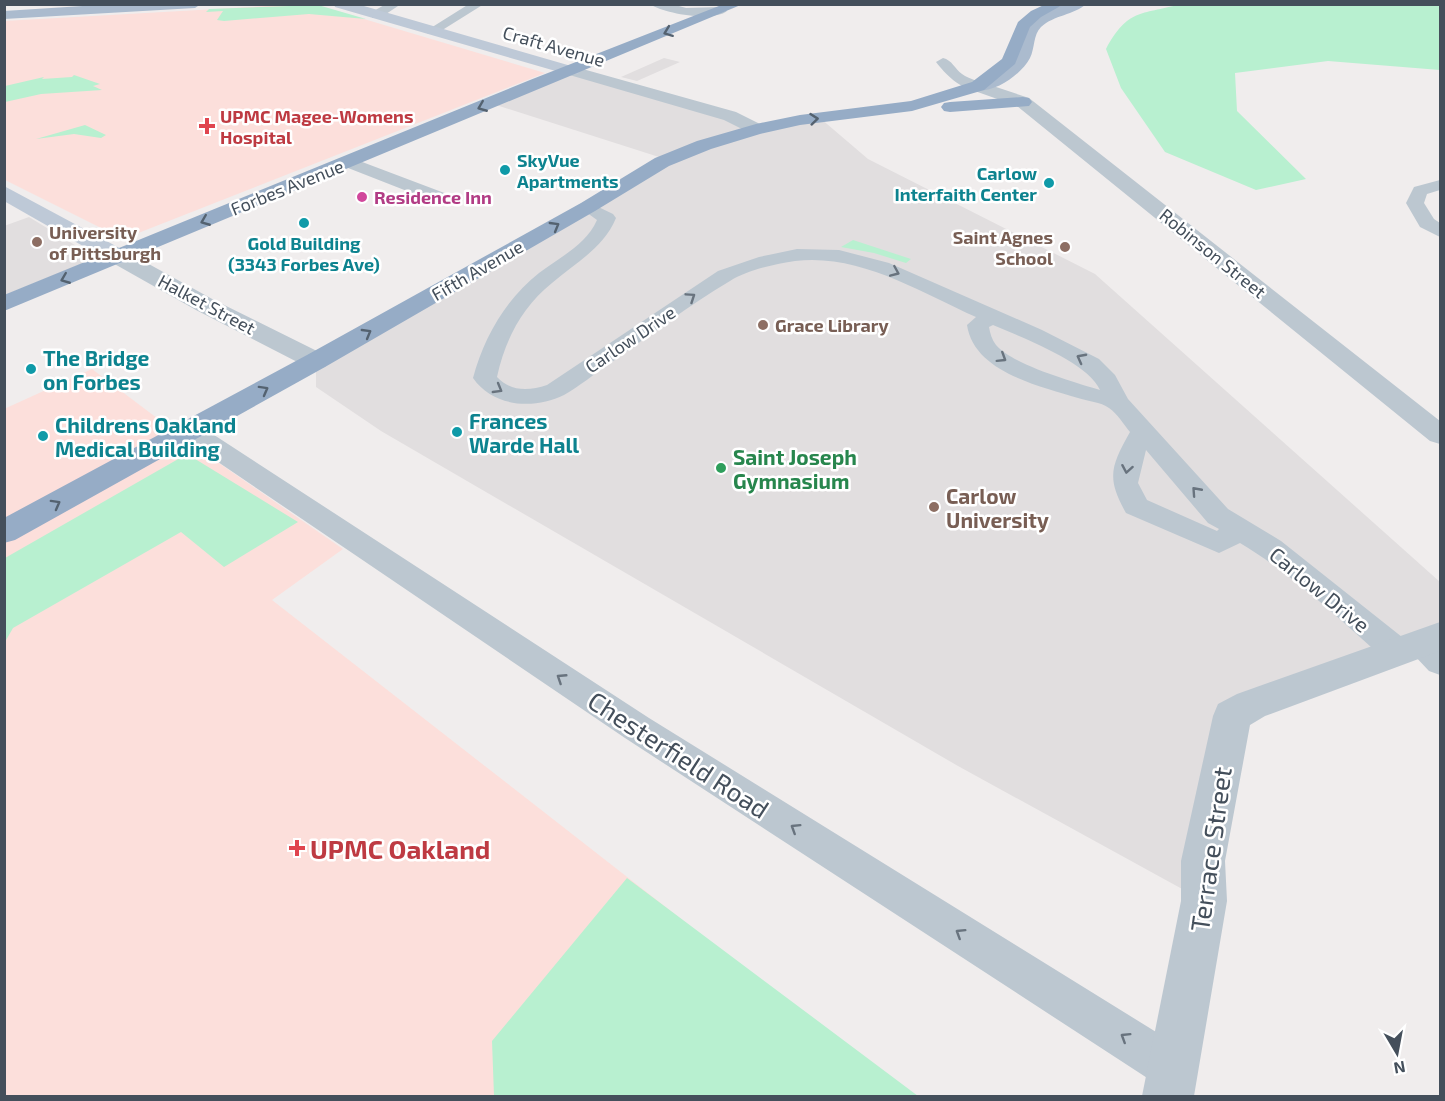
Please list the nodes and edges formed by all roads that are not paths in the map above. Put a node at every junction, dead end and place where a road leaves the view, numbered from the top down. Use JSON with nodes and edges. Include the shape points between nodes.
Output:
{"nodes":[{"id":1,"x":195,"y":4,"type":"edge"},
{"id":2,"x":340,"y":4,"type":"edge"},
{"id":3,"x":395,"y":4,"type":"edge"},
{"id":4,"x":478,"y":4,"type":"edge"},
{"id":5,"x":656,"y":4,"type":"edge"},
{"id":6,"x":737,"y":4,"type":"edge"},
{"id":7,"x":1058,"y":4,"type":"edge"},
{"id":8,"x":1080,"y":4,"type":"edge"},
{"id":9,"x":4,"y":15,"type":"edge"},
{"id":10,"x":376,"y":15,"type":"junction"},
{"id":11,"x":689,"y":17,"type":"junction"},
{"id":12,"x":432,"y":31,"type":"junction"},
{"id":13,"x":1023,"y":57,"type":"junction"},
{"id":14,"x":943,"y":62,"type":"dead end"},
{"id":15,"x":572,"y":71,"type":"junction"},
{"id":16,"x":978,"y":86,"type":"junction"},
{"id":17,"x":1023,"y":102,"type":"junction"},
{"id":18,"x":885,"y":111,"type":"junction"},
{"id":19,"x":756,"y":129,"type":"junction"},
{"id":20,"x":349,"y":162,"type":"junction"},
{"id":21,"x":1440,"y":185,"type":"edge"},
{"id":22,"x":4,"y":192,"type":"edge"},
{"id":23,"x":441,"y":198,"type":"dead end"},
{"id":24,"x":588,"y":207,"type":"junction"},
{"id":25,"x":1440,"y":231,"type":"edge"},
{"id":26,"x":119,"y":257,"type":"junction"},
{"id":27,"x":4,"y":304,"type":"edge"},
{"id":28,"x":991,"y":318,"type":"junction"},
{"id":29,"x":316,"y":362,"type":"junction"},
{"id":30,"x":1117,"y":402,"type":"junction"},
{"id":31,"x":188,"y":432,"type":"junction"},
{"id":32,"x":1143,"y":432,"type":"junction"},
{"id":33,"x":1440,"y":435,"type":"edge"},
{"id":34,"x":4,"y":532,"type":"edge"},
{"id":35,"x":1229,"y":537,"type":"junction"},
{"id":36,"x":1425,"y":648,"type":"edge"},
{"id":37,"x":1171,"y":1083,"type":"edge"}],
"edges":[{"from":1,"to":9,"type":"main road"},
{"from":2,"to":10,"type":"main road","name":"Craft Avenue"},
{"from":3,"to":10,"type":"street"},
{"from":4,"to":12,"type":"street"},
{"from":5,"to":11,"type":"street"},
{"from":6,"to":11,"type":"highway","name":"Forbes Avenue"},
{"from":7,"to":16,"type":"highway","name":"Fifth Avenue","via":[[1023,25],[1009,61]]},
{"from":8,"to":13,"type":"main road","name":"Fifth Avenue","via":[[1036,24],[1028,35]]},
{"from":10,"to":12,"type":"main road","name":"Craft Avenue"},
{"from":11,"to":15,"type":"highway","name":"Forbes Avenue","one_way":true},
{"from":12,"to":15,"type":"main road","name":"Craft Avenue"},
{"from":13,"to":16,"type":"main road","name":"Fifth Avenue","via":[[1000,79]]},
{"from":13,"to":17,"type":"main road"},
{"from":14,"to":16,"type":"street","via":[[958,78]]},
{"from":15,"to":19,"type":"street","name":"Craft Avenue","via":[[730,116]]},
{"from":15,"to":20,"type":"highway","name":"Forbes Avenue","one_way":true},
{"from":16,"to":17,"type":"street","name":"Robinson Street"},
{"from":16,"to":18,"type":"highway","name":"Fifth Avenue"},
{"from":17,"to":18,"type":"highway"},
{"from":17,"to":33,"type":"street","name":"Robinson Street"},
{"from":19,"to":18,"type":"highway","name":"Fifth Avenue","one_way":true},
{"from":19,"to":24,"type":"highway","name":"Fifth Avenue","via":[[662,162]]},
{"from":20,"to":23,"type":"street"},
{"from":20,"to":26,"type":"highway","name":"Forbes Avenue","one_way":true},
{"from":21,"to":25,"type":"street","via":[[1420,191],[1415,203],[1427,223]]},
{"from":22,"to":26,"type":"main road","name":"Halket Street"},
{"from":24,"to":28,"type":"street","name":"Carlow Drive","one_way":true,"via":[[607,218],[604,226],[592,241],[542,280],[508,321],[487,367],[485,378],[493,388],[515,397],[536,397],[555,390],[725,275],[780,258],[827,255],[865,262]]},
{"from":29,"to":24,"type":"highway","name":"Fifth Avenue","one_way":true},
{"from":26,"to":27,"type":"highway","name":"Forbes Avenue","one_way":true},
{"from":26,"to":29,"type":"street","name":"Halket Street"},
{"from":30,"to":28,"type":"street","name":"Carlow Drive","one_way":true,"via":[[1107,380],[1091,364]]},
{"from":28,"to":30,"type":"street","one_way":true,"via":[[978,325],[988,350],[1010,364],[1083,394]]},
{"from":31,"to":29,"type":"highway","name":"Fifth Avenue","one_way":true},
{"from":30,"to":32,"type":"street","name":"Carlow Drive"},
{"from":34,"to":31,"type":"highway","name":"Fifth Avenue","one_way":true},
{"from":37,"to":31,"type":"street","name":"Chesterfield Road","one_way":true},
{"from":35,"to":32,"type":"street","name":"Carlow Drive","one_way":true,"via":[[1218,516]]},
{"from":32,"to":35,"type":"street","name":"Carlow Drive","one_way":true,"via":[[1130,455],[1125,483],[1136,506]]},
{"from":35,"to":36,"type":"street","name":"Carlow Drive","via":[[1271,548]]},
{"from":36,"to":37,"type":"street","name":"Terrace Street","via":[[1251,705],[1232,716],[1203,861],[1204,901]]}]}
